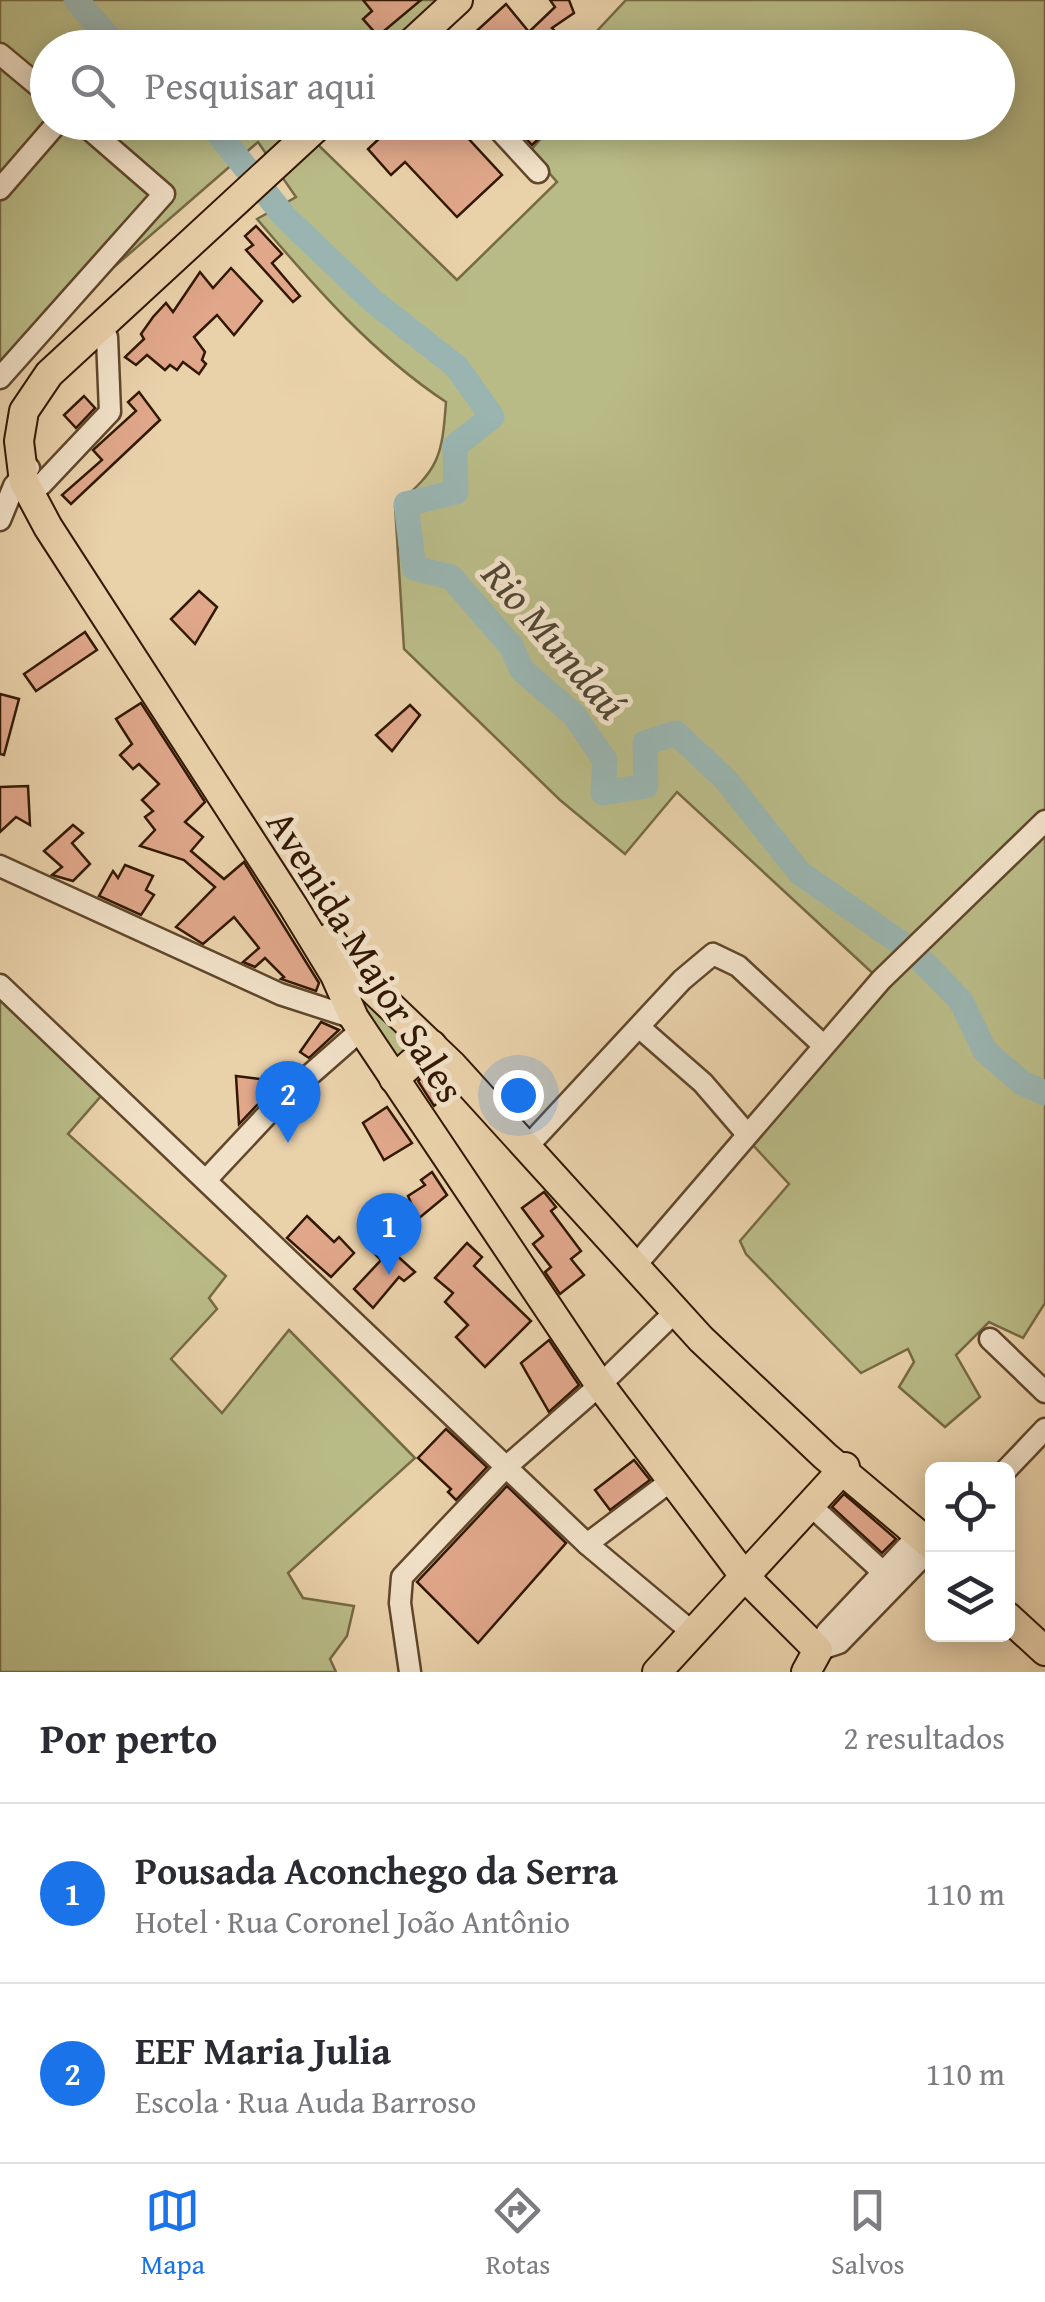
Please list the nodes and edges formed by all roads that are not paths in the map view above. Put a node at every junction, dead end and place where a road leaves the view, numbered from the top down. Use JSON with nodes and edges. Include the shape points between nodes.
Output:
{"nodes":[{"id":1,"x":458,"y":0,"type":"edge"},
{"id":2,"x":480,"y":0,"type":"edge"},
{"id":3,"x":433,"y":30,"type":"edge"},
{"id":4,"x":440,"y":30,"type":"edge"},
{"id":5,"x":0,"y":54,"type":"edge"},
{"id":6,"x":30,"y":79,"type":"edge"},
{"id":7,"x":42,"y":140,"type":"edge"},
{"id":8,"x":102,"y":140,"type":"edge"},
{"id":9,"x":306,"y":140,"type":"edge"},
{"id":10,"x":321,"y":140,"type":"edge"},
{"id":11,"x":509,"y":140,"type":"edge"},
{"id":12,"x":538,"y":172,"type":"dead end"},
{"id":13,"x":275,"y":175,"type":"junction"},
{"id":14,"x":0,"y":188,"type":"edge"},
{"id":15,"x":102,"y":332,"type":"junction"},
{"id":16,"x":0,"y":378,"type":"edge"},
{"id":17,"x":32,"y":474,"type":"junction"},
{"id":18,"x":0,"y":520,"type":"edge"},
{"id":19,"x":1045,"y":821,"type":"edge"},
{"id":20,"x":0,"y":866,"type":"edge"},
{"id":21,"x":0,"y":985,"type":"edge"},
{"id":22,"x":356,"y":1005,"type":"junction"},
{"id":23,"x":640,"y":1027,"type":"junction"},
{"id":24,"x":822,"y":1044,"type":"junction"},
{"id":25,"x":432,"y":1045,"type":"junction"},
{"id":26,"x":394,"y":1079,"type":"junction"},
{"id":27,"x":746,"y":1133,"type":"junction"},
{"id":28,"x":527,"y":1147,"type":"junction"},
{"id":29,"x":206,"y":1180,"type":"junction"},
{"id":30,"x":635,"y":1266,"type":"junction"},
{"id":31,"x":682,"y":1319,"type":"junction"},
{"id":32,"x":990,"y":1339,"type":"dead end"},
{"id":33,"x":600,"y":1386,"type":"junction"},
{"id":34,"x":1045,"y":1392,"type":"edge"},
{"id":35,"x":1045,"y":1429,"type":"edge"},
{"id":36,"x":1014,"y":1462,"type":"edge"},
{"id":37,"x":841,"y":1464,"type":"junction"},
{"id":38,"x":506,"y":1467,"type":"junction"},
{"id":39,"x":672,"y":1480,"type":"junction"},
{"id":40,"x":810,"y":1505,"type":"junction"},
{"id":41,"x":925,"y":1539,"type":"edge"},
{"id":42,"x":587,"y":1544,"type":"junction"},
{"id":43,"x":925,"y":1545,"type":"edge"},
{"id":44,"x":745,"y":1577,"type":"junction"},
{"id":45,"x":892,"y":1580,"type":"junction"},
{"id":46,"x":1015,"y":1623,"type":"edge"},
{"id":47,"x":692,"y":1632,"type":"junction"},
{"id":48,"x":823,"y":1649,"type":"edge"},
{"id":49,"x":1044,"y":1650,"type":"edge"},
{"id":50,"x":410,"y":1672,"type":"edge"},
{"id":51,"x":657,"y":1672,"type":"edge"},
{"id":52,"x":1033,"y":1672,"type":"edge"}],
"edges":[{"from":1,"to":3,"type":"main road"},
{"from":2,"to":4,"type":"main road"},
{"from":5,"to":6,"type":"street"},
{"from":7,"to":14,"type":"street"},
{"from":8,"to":16,"type":"street","via":[[164,194]]},
{"from":9,"to":13,"type":"main road"},
{"from":10,"to":13,"type":"main road"},
{"from":11,"to":12,"type":"street"},
{"from":13,"to":15,"type":"main road"},
{"from":15,"to":17,"type":"main road","via":[[40,411]]},
{"from":15,"to":17,"type":"street","via":[[110,412]]},
{"from":17,"to":18,"type":"street"},
{"from":17,"to":22,"type":"main road","name":"Avenida Major Sales"},
{"from":19,"to":24,"type":"street"},
{"from":20,"to":22,"type":"street","via":[[280,994]]},
{"from":21,"to":29,"type":"street"},
{"from":22,"to":25,"type":"main road"},
{"from":22,"to":26,"type":"main road","name":"Avenida Major Sales"},
{"from":22,"to":29,"type":"street"},
{"from":23,"to":24,"type":"street","via":[[713,954],[738,966]]},
{"from":23,"to":27,"type":"street","via":[[704,1082]]},
{"from":23,"to":28,"type":"street"},
{"from":24,"to":27,"type":"street"},
{"from":25,"to":26,"type":"main road"},
{"from":25,"to":28,"type":"main road"},
{"from":26,"to":33,"type":"main road","name":"Avenida Major Sales"},
{"from":27,"to":30,"type":"street"},
{"from":28,"to":30,"type":"main road"},
{"from":29,"to":38,"type":"street"},
{"from":30,"to":31,"type":"main road"},
{"from":31,"to":33,"type":"street"},
{"from":31,"to":37,"type":"main road","via":[[696,1322]]},
{"from":32,"to":34,"type":"street"},
{"from":33,"to":38,"type":"street"},
{"from":33,"to":39,"type":"main road","name":"Avenida Major Sales"},
{"from":35,"to":36,"type":"street"},
{"from":37,"to":40,"type":"main road"},
{"from":37,"to":41,"type":"main road"},
{"from":38,"to":42,"type":"street"},
{"from":38,"to":50,"type":"street","via":[[402,1577]]},
{"from":39,"to":42,"type":"street"},
{"from":39,"to":44,"type":"main road","name":"Avenida Major Sales"},
{"from":40,"to":44,"type":"main road"},
{"from":40,"to":45,"type":"street"},
{"from":42,"to":47,"type":"street"},
{"from":43,"to":45,"type":"street"},
{"from":44,"to":47,"type":"main road"},
{"from":44,"to":48,"type":"main road","name":"Avenida Major Sales"},
{"from":45,"to":48,"type":"street"},
{"from":46,"to":49,"type":"main road"},
{"from":47,"to":51,"type":"main road"},
{"from":49,"to":52,"type":"main road"}]}
